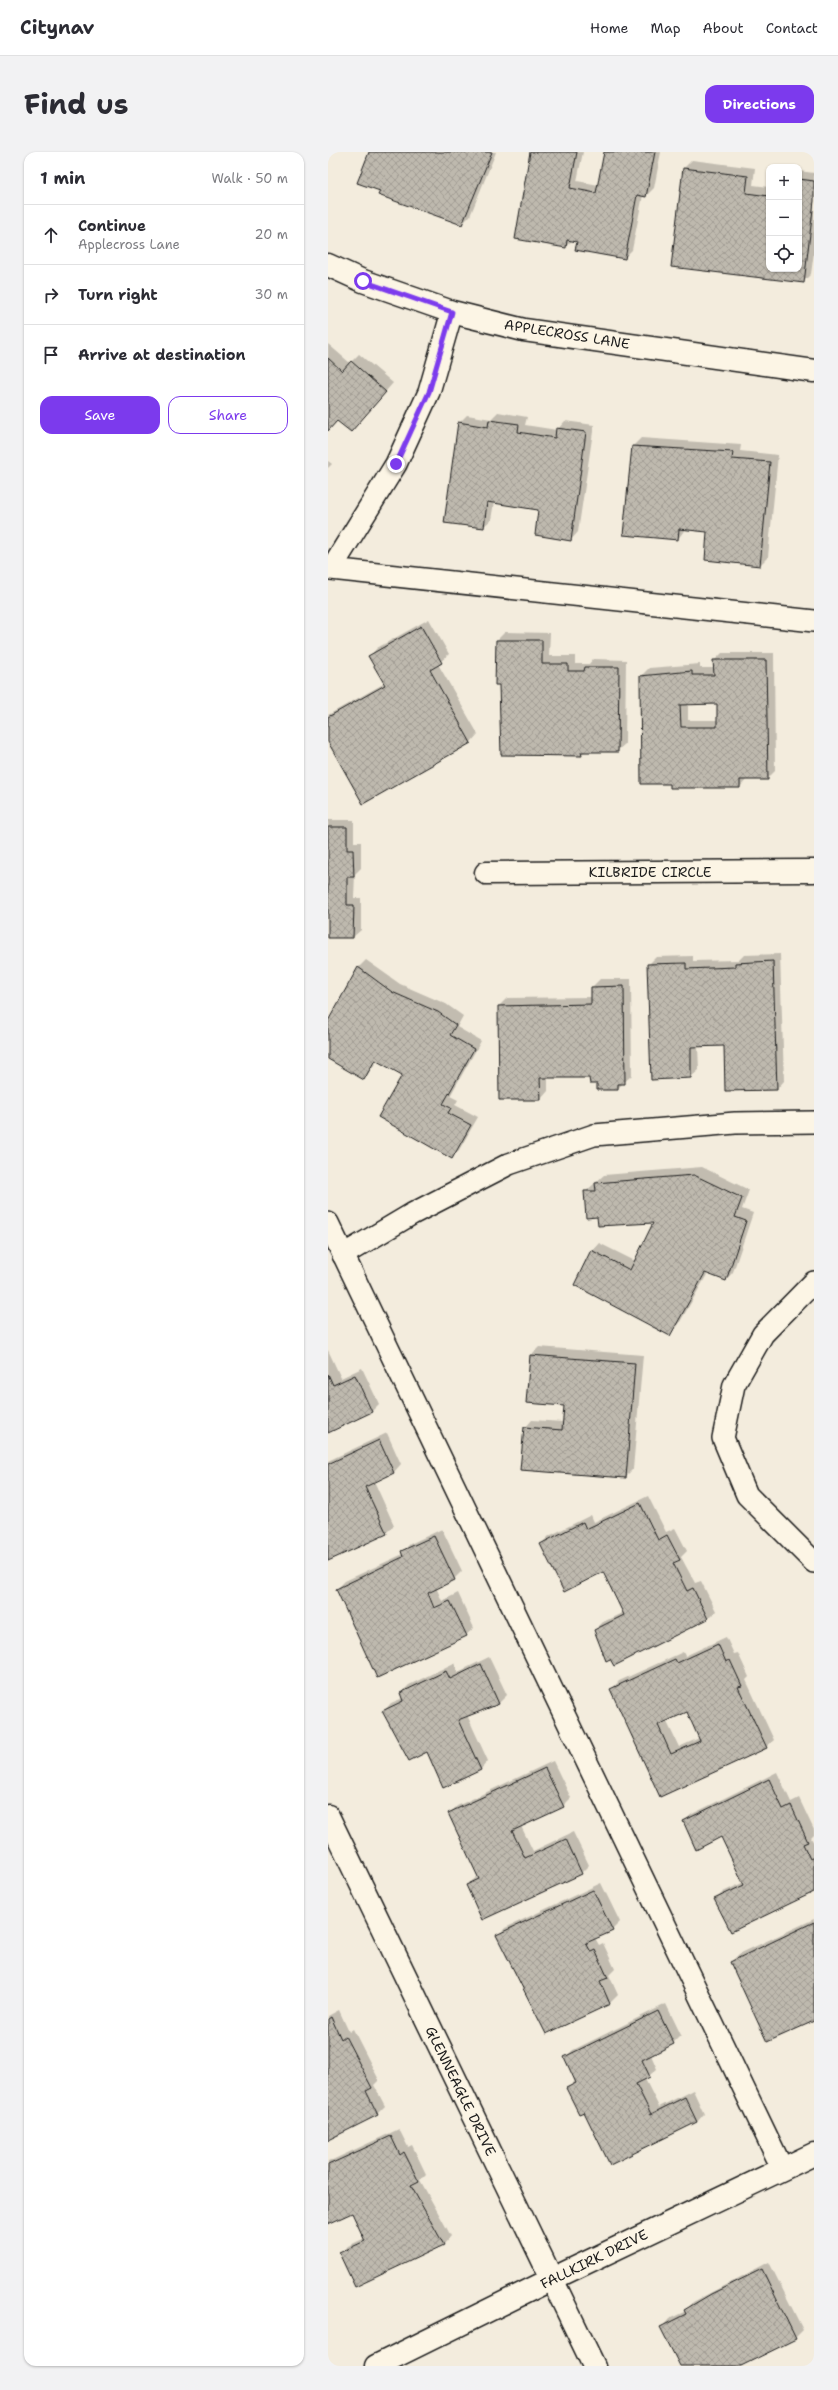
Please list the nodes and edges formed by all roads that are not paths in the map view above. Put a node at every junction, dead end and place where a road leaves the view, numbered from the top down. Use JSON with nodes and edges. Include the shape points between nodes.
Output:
{"nodes":[{"id":1,"x":328,"y":265,"type":"edge"},
{"id":2,"x":452,"y":312,"type":"junction"},
{"id":3,"x":814,"y":372,"type":"edge"},
{"id":4,"x":329,"y":570,"type":"edge"},
{"id":5,"x":814,"y":621,"type":"edge"},
{"id":6,"x":814,"y":871,"type":"edge"},
{"id":7,"x":486,"y":873,"type":"dead end"},
{"id":8,"x":814,"y":1122,"type":"edge"},
{"id":9,"x":328,"y":1223,"type":"edge"},
{"id":10,"x":343,"y":1255,"type":"junction"},
{"id":11,"x":814,"y":1282,"type":"edge"},
{"id":12,"x":814,"y":1562,"type":"edge"},
{"id":13,"x":328,"y":1816,"type":"edge"},
{"id":14,"x":814,"y":2154,"type":"edge"},
{"id":15,"x":782,"y":2168,"type":"junction"},
{"id":16,"x":552,"y":2279,"type":"junction"},
{"id":17,"x":376,"y":2366,"type":"edge"},
{"id":18,"x":594,"y":2366,"type":"edge"}],
"edges":[{"from":1,"to":2,"type":"street","name":"APPLECROSS LANE","via":[[363,281]]},
{"from":2,"to":3,"type":"street","name":"APPLECROSS LANE","via":[[524,330]]},
{"from":2,"to":4,"type":"lane","via":[[429,392],[396,464]]},
{"from":4,"to":5,"type":"lane"},
{"from":6,"to":7,"type":"street","name":"KILBRIDE CIRCLE"},
{"from":8,"to":10,"type":"lane","via":[[735,1123],[594,1135],[509,1164],[412,1214]]},
{"from":9,"to":10,"type":"lane"},
{"from":10,"to":15,"type":"lane"},
{"from":11,"to":12,"type":"lane","via":[[763,1334],[734,1385],[723,1438],[747,1494]]},
{"from":13,"to":16,"type":"street","name":"GLENNEAGLE DRIVE"},
{"from":14,"to":15,"type":"street","name":"FALLKIRK DRIVE"},
{"from":15,"to":16,"type":"street","name":"FALLKIRK DRIVE"},
{"from":16,"to":17,"type":"street","name":"FALLKIRK DRIVE"},
{"from":16,"to":18,"type":"street","name":"GLENNEAGLE DRIVE"}]}
